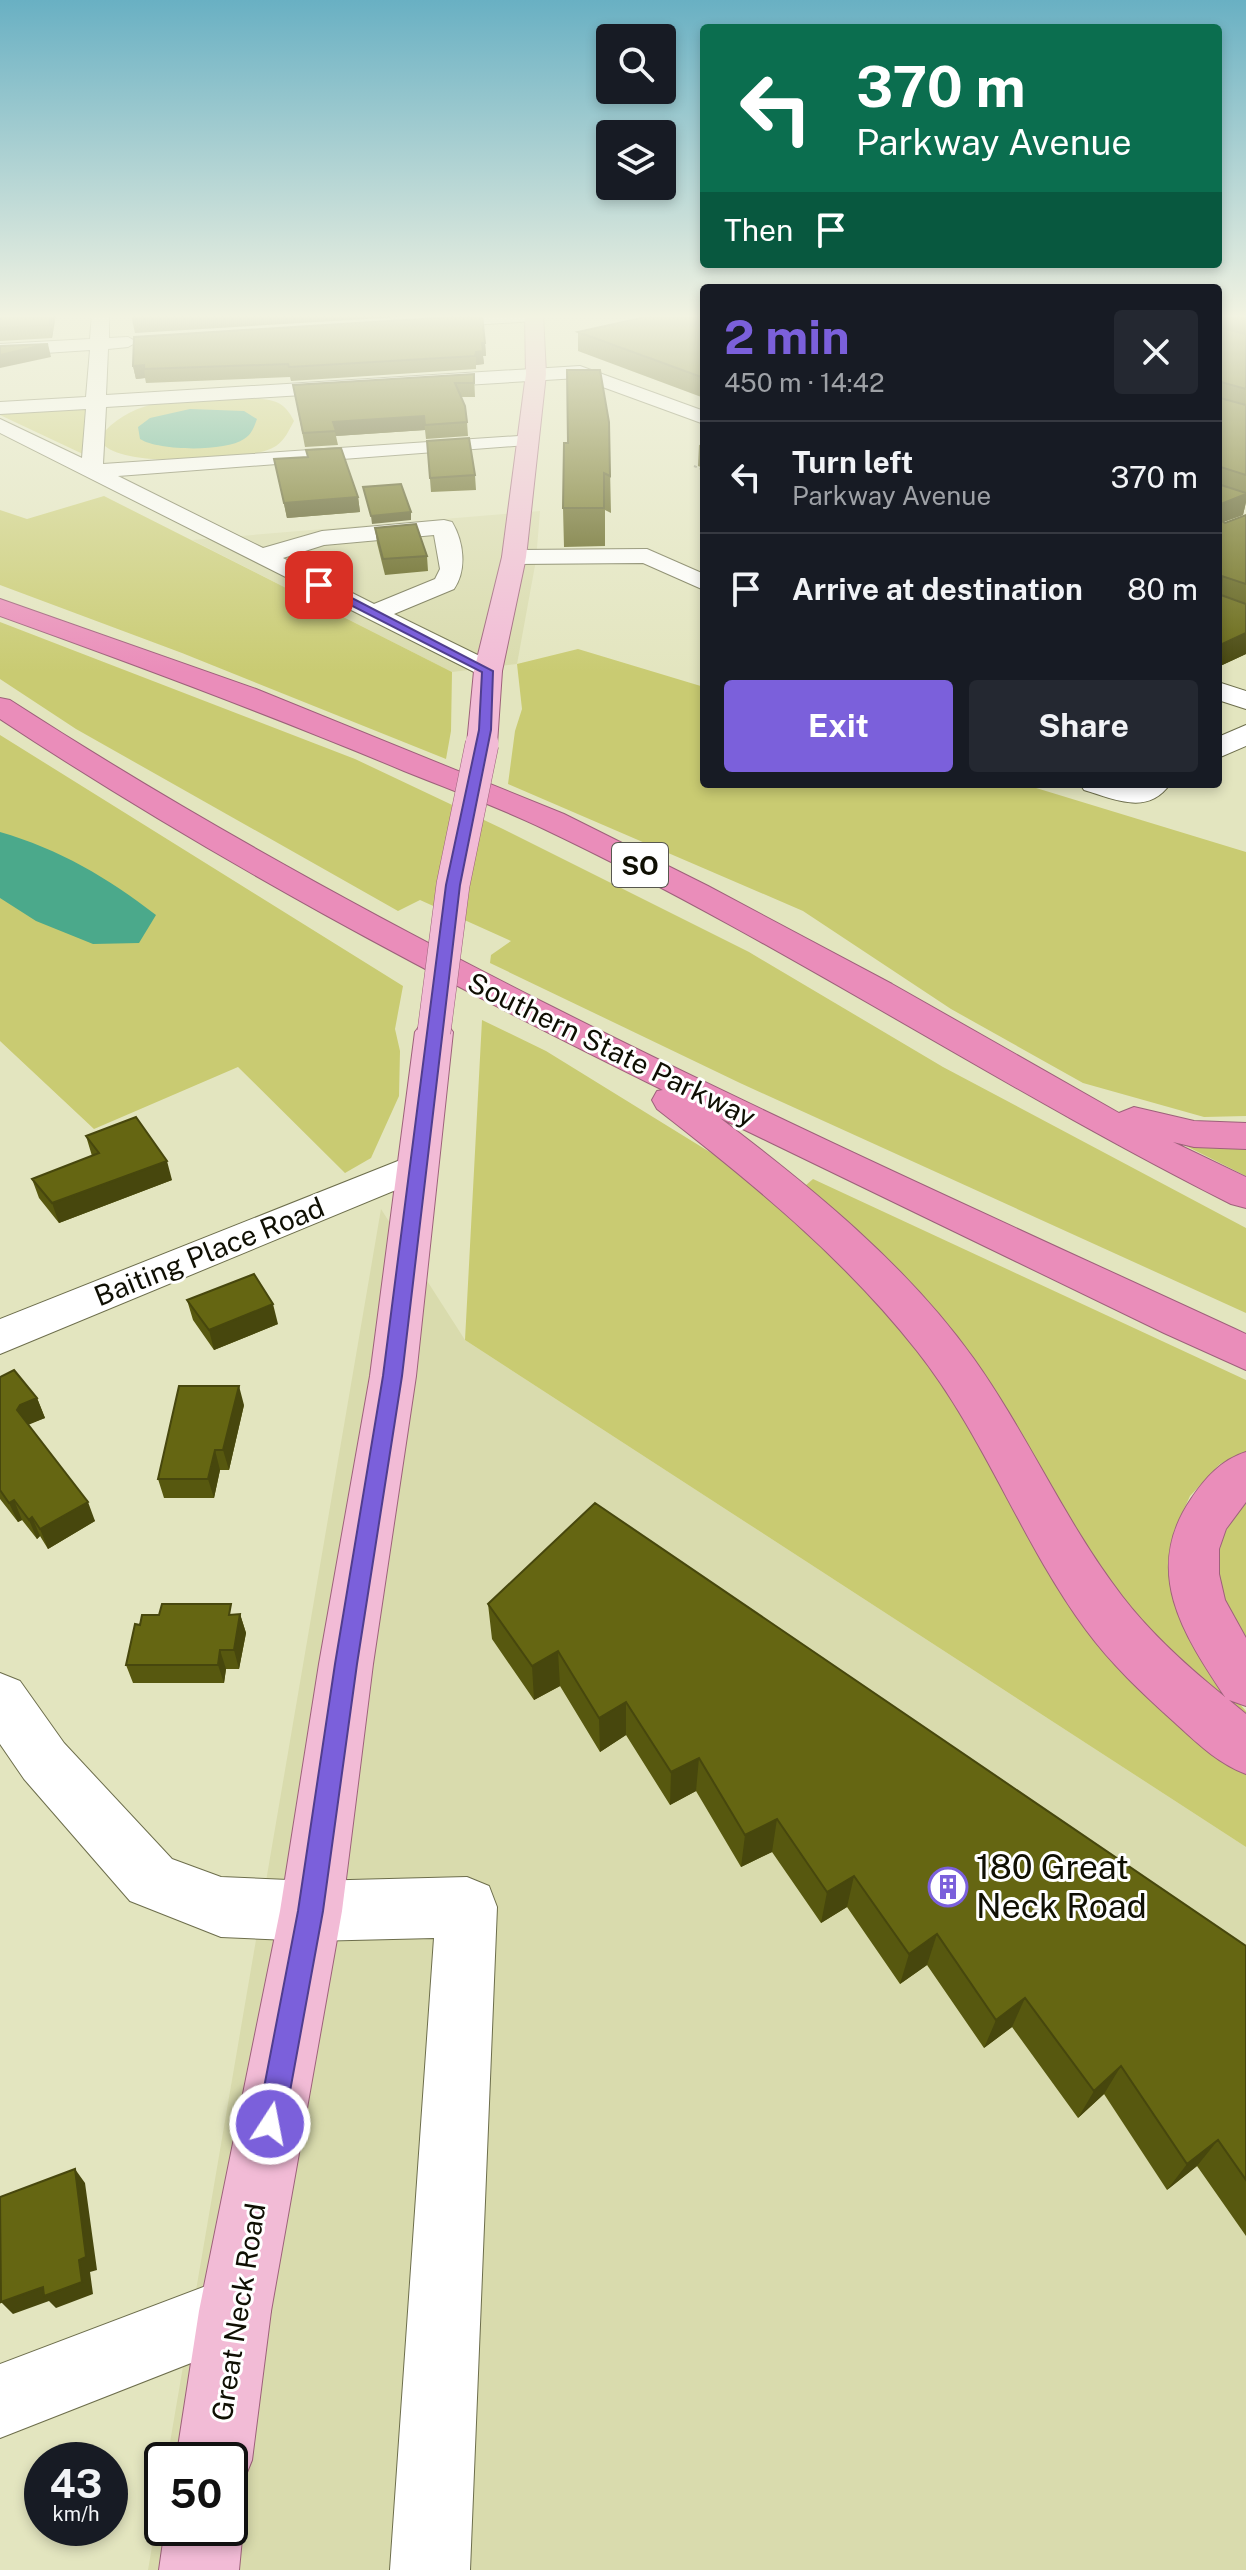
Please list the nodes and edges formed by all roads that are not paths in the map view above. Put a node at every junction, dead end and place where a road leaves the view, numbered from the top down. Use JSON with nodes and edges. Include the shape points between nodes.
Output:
{"nodes":[{"id":1,"x":18,"y":434,"type":"edge"},
{"id":2,"x":95,"y":434,"type":"edge"},
{"id":3,"x":528,"y":434,"type":"edge"},
{"id":4,"x":527,"y":439,"type":"junction"},
{"id":5,"x":92,"y":471,"type":"junction"},
{"id":6,"x":264,"y":556,"type":"junction"},
{"id":7,"x":514,"y":557,"type":"junction"},
{"id":8,"x":700,"y":581,"type":"edge"},
{"id":9,"x":0,"y":607,"type":"edge"},
{"id":10,"x":374,"y":613,"type":"junction"},
{"id":11,"x":488,"y":671,"type":"junction"},
{"id":12,"x":1222,"y":692,"type":"edge"},
{"id":13,"x":1246,"y":701,"type":"edge"},
{"id":14,"x":0,"y":706,"type":"edge"},
{"id":15,"x":1246,"y":734,"type":"edge"},
{"id":16,"x":1222,"y":747,"type":"edge"},
{"id":17,"x":1108,"y":788,"type":"edge"},
{"id":18,"x":1148,"y":788,"type":"edge"},
{"id":19,"x":592,"y":1041,"type":"junction"},
{"id":20,"x":1064,"y":1099,"type":"junction"},
{"id":21,"x":1246,"y":1136,"type":"edge"},
{"id":22,"x":418,"y":1166,"type":"junction"},
{"id":23,"x":1246,"y":1194,"type":"edge"},
{"id":24,"x":0,"y":1337,"type":"edge"},
{"id":25,"x":1246,"y":1353,"type":"edge"},
{"id":26,"x":1246,"y":1471,"type":"edge"},
{"id":27,"x":1246,"y":1682,"type":"edge"},
{"id":28,"x":0,"y":1698,"type":"edge"},
{"id":29,"x":1246,"y":1748,"type":"edge"},
{"id":30,"x":311,"y":1911,"type":"junction"},
{"id":31,"x":235,"y":2311,"type":"junction"},
{"id":32,"x":0,"y":2401,"type":"edge"},
{"id":33,"x":217,"y":2442,"type":"edge"},
{"id":34,"x":202,"y":2546,"type":"edge"},
{"id":35,"x":199,"y":2570,"type":"edge"},
{"id":36,"x":430,"y":2570,"type":"edge"}],
"edges":[{"from":1,"to":5,"type":"street"},
{"from":2,"to":5,"type":"street"},
{"from":3,"to":4,"type":"main road","name":"Great Neck Road"},
{"from":4,"to":5,"type":"street"},
{"from":4,"to":7,"type":"main road","name":"Great Neck Road"},
{"from":5,"to":6,"type":"street"},
{"from":6,"to":10,"type":"street"},
{"from":6,"to":10,"type":"street","via":[[322,538],[444,527],[452,569],[445,584]]},
{"from":7,"to":8,"type":"street","via":[[647,556]]},
{"from":7,"to":11,"type":"main road","name":"Great Neck Road"},
{"from":9,"to":20,"type":"highway","number":"SO","via":[[246,695],[553,821],[795,946]]},
{"from":10,"to":11,"type":"street"},
{"from":11,"to":22,"type":"main road","name":"Great Neck Road","bridge":true,"via":[[485,730],[453,885]]},
{"from":12,"to":13,"type":"street"},
{"from":14,"to":19,"type":"highway","name":"Southern State Parkway","via":[[262,867]]},
{"from":15,"to":16,"type":"street"},
{"from":17,"to":18,"type":"street","via":[[1135,796]]},
{"from":19,"to":25,"type":"highway","name":"Southern State Parkway"},
{"from":19,"to":29,"type":"highway","via":[[800,1200],[897,1295],[965,1383],[1088,1591],[1173,1687]]},
{"from":20,"to":21,"type":"highway","via":[[1194,1134]]},
{"from":20,"to":23,"type":"highway","number":"SO"},
{"from":22,"to":24,"type":"street","name":"Baiting Place Road"},
{"from":22,"to":30,"type":"main road","name":"Great Neck Road","via":[[393,1376]]},
{"from":26,"to":27,"type":"highway","via":[[1212,1504],[1199,1526],[1194,1562],[1196,1599],[1213,1637]]},
{"from":28,"to":30,"type":"street","via":[[44,1761],[151,1880],[221,1907]]},
{"from":30,"to":31,"type":"main road","name":"Great Neck Road"},
{"from":30,"to":36,"type":"street","via":[[467,1907]]},
{"from":31,"to":32,"type":"street"},
{"from":31,"to":33,"type":"main road","name":"Great Neck Road"},
{"from":34,"to":35,"type":"main road"}]}
